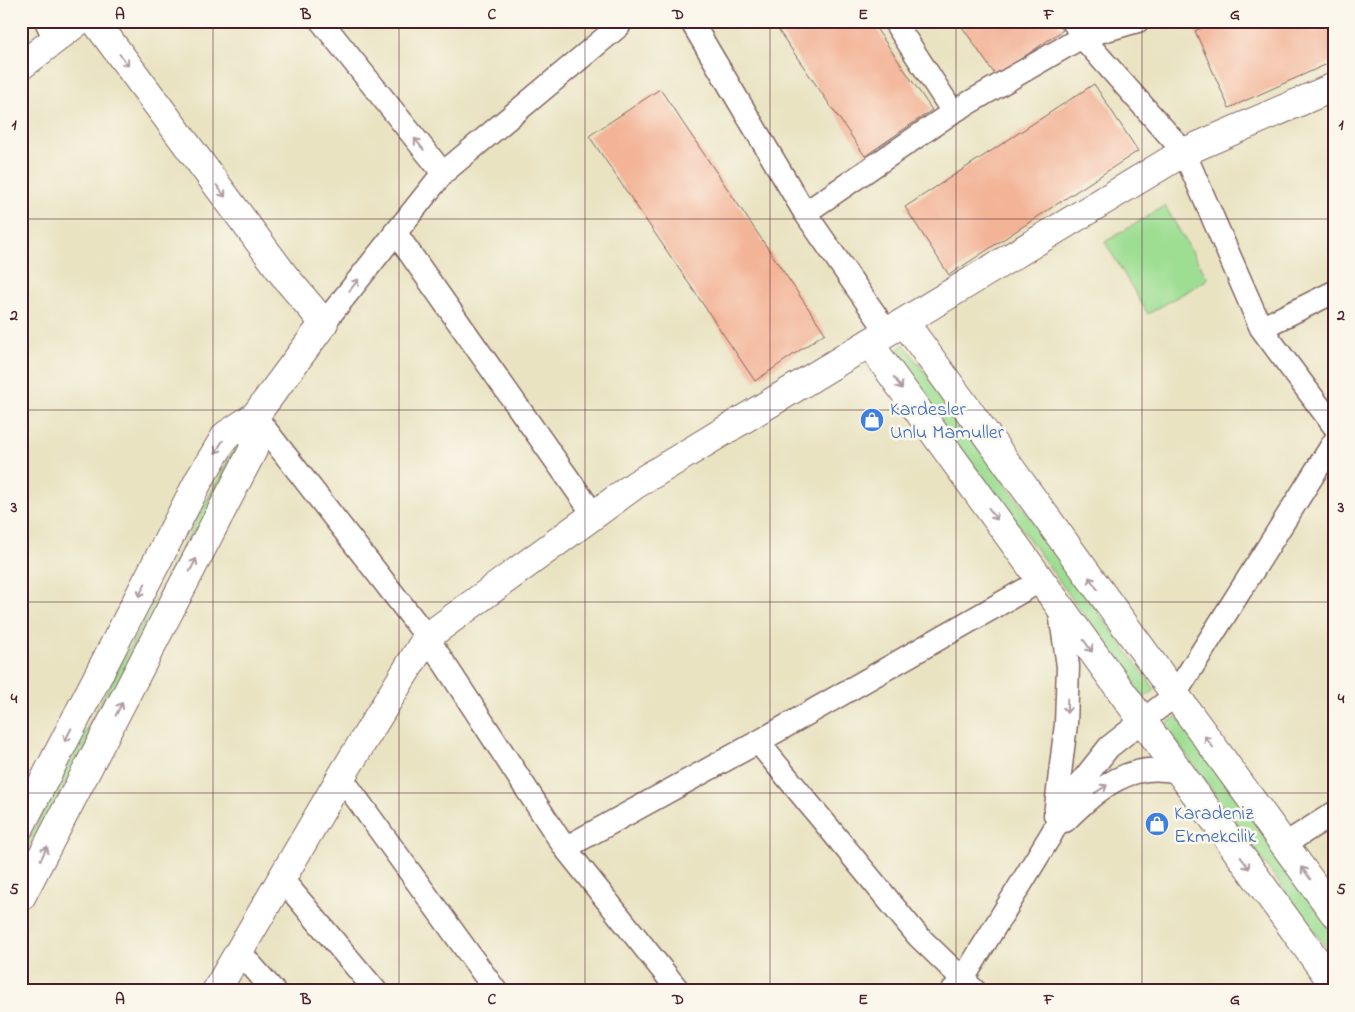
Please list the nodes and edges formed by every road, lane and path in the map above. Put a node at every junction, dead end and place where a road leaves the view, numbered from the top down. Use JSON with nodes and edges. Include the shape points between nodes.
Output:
{"nodes":[{"id":1,"x":79,"y":21,"type":"edge"},
{"id":2,"x":95,"y":21,"type":"edge"},
{"id":3,"x":321,"y":21,"type":"edge"},
{"id":4,"x":691,"y":21,"type":"edge"},
{"id":5,"x":894,"y":21,"type":"edge"},
{"id":6,"x":1138,"y":21,"type":"edge"},
{"id":7,"x":620,"y":23,"type":"edge"},
{"id":8,"x":1077,"y":29,"type":"edge"},
{"id":9,"x":50,"y":31,"type":"edge"},
{"id":10,"x":21,"y":66,"type":"edge"},
{"id":11,"x":1334,"y":87,"type":"edge"},
{"id":12,"x":953,"y":112,"type":"junction"},
{"id":13,"x":1184,"y":152,"type":"junction"},
{"id":14,"x":443,"y":173,"type":"junction"},
{"id":15,"x":805,"y":213,"type":"junction"},
{"id":16,"x":396,"y":232,"type":"junction"},
{"id":17,"x":1334,"y":292,"type":"edge"},
{"id":18,"x":324,"y":323,"type":"junction"},
{"id":19,"x":1261,"y":328,"type":"junction"},
{"id":20,"x":887,"y":333,"type":"junction"},
{"id":21,"x":255,"y":416,"type":"junction"},
{"id":22,"x":1334,"y":426,"type":"edge"},
{"id":23,"x":1334,"y":442,"type":"edge"},
{"id":24,"x":594,"y":515,"type":"junction"},
{"id":25,"x":1040,"y":581,"type":"junction"},
{"id":26,"x":1059,"y":606,"type":"junction"},
{"id":27,"x":427,"y":637,"type":"junction"},
{"id":28,"x":1174,"y":696,"type":"junction"},
{"id":29,"x":1142,"y":721,"type":"junction"},
{"id":30,"x":758,"y":742,"type":"junction"},
{"id":31,"x":1181,"y":773,"type":"junction"},
{"id":32,"x":341,"y":777,"type":"junction"},
{"id":33,"x":1334,"y":813,"type":"edge"},
{"id":34,"x":21,"y":825,"type":"edge"},
{"id":35,"x":1052,"y":834,"type":"junction"},
{"id":36,"x":1285,"y":844,"type":"junction"},
{"id":37,"x":565,"y":848,"type":"junction"},
{"id":38,"x":281,"y":878,"type":"junction"},
{"id":39,"x":21,"y":897,"type":"edge"},
{"id":40,"x":1334,"y":913,"type":"edge"},
{"id":41,"x":238,"y":950,"type":"junction"},
{"id":42,"x":1334,"y":985,"type":"edge"},
{"id":43,"x":964,"y":987,"type":"edge"},
{"id":44,"x":486,"y":988,"type":"edge"},
{"id":45,"x":676,"y":990,"type":"edge"},
{"id":46,"x":216,"y":991,"type":"edge"},
{"id":47,"x":274,"y":991,"type":"edge"},
{"id":48,"x":376,"y":991,"type":"edge"}],
"edges":[{"from":1,"to":9,"type":"main road"},
{"from":2,"to":18,"type":"main road","one_way":true,"via":[[286,278]]},
{"from":14,"to":3,"type":"street","one_way":true},
{"from":4,"to":15,"type":"street"},
{"from":5,"to":12,"type":"street"},
{"from":6,"to":8,"type":"street"},
{"from":7,"to":14,"type":"street"},
{"from":8,"to":12,"type":"street"},
{"from":8,"to":13,"type":"street"},
{"from":9,"to":10,"type":"main road"},
{"from":11,"to":13,"type":"main road"},
{"from":12,"to":15,"type":"street"},
{"from":13,"to":19,"type":"street"},
{"from":13,"to":20,"type":"main road"},
{"from":14,"to":16,"type":"street"},
{"from":15,"to":20,"type":"street"},
{"from":18,"to":16,"type":"street","one_way":true},
{"from":16,"to":24,"type":"street"},
{"from":17,"to":19,"type":"street"},
{"from":18,"to":21,"type":"main road"},
{"from":19,"to":22,"type":"street"},
{"from":20,"to":24,"type":"main road","via":[[635,485]]},
{"from":20,"to":25,"type":"main road","one_way":true},
{"from":28,"to":20,"type":"main road","one_way":true},
{"from":21,"to":27,"type":"street"},
{"from":21,"to":34,"type":"main road","one_way":true,"via":[[226,435],[199,480]]},
{"from":39,"to":21,"type":"main road","one_way":true,"via":[[253,450]]},
{"from":23,"to":28,"type":"street"},
{"from":24,"to":27,"type":"main road"},
{"from":25,"to":26,"type":"main road"},
{"from":25,"to":30,"type":"street"},
{"from":26,"to":29,"type":"main road","one_way":true},
{"from":26,"to":35,"type":"street","one_way":true,"via":[[1068,666],[1060,782]]},
{"from":27,"to":32,"type":"main road"},
{"from":27,"to":37,"type":"street"},
{"from":28,"to":29,"type":"street"},
{"from":36,"to":28,"type":"main road","one_way":true},
{"from":29,"to":31,"type":"main road"},
{"from":29,"to":35,"type":"street","via":[[1109,747],[1074,791]]},
{"from":30,"to":37,"type":"street"},
{"from":30,"to":43,"type":"street"},
{"from":35,"to":31,"type":"street","one_way":true,"via":[[1098,790],[1131,772],[1163,768]]},
{"from":31,"to":42,"type":"main road","one_way":true},
{"from":32,"to":38,"type":"main road"},
{"from":32,"to":44,"type":"street"},
{"from":33,"to":36,"type":"street"},
{"from":35,"to":43,"type":"street"},
{"from":40,"to":36,"type":"main road","one_way":true},
{"from":37,"to":45,"type":"street"},
{"from":38,"to":41,"type":"main road"},
{"from":38,"to":48,"type":"street"},
{"from":41,"to":46,"type":"main road"},
{"from":41,"to":47,"type":"street"}]}
